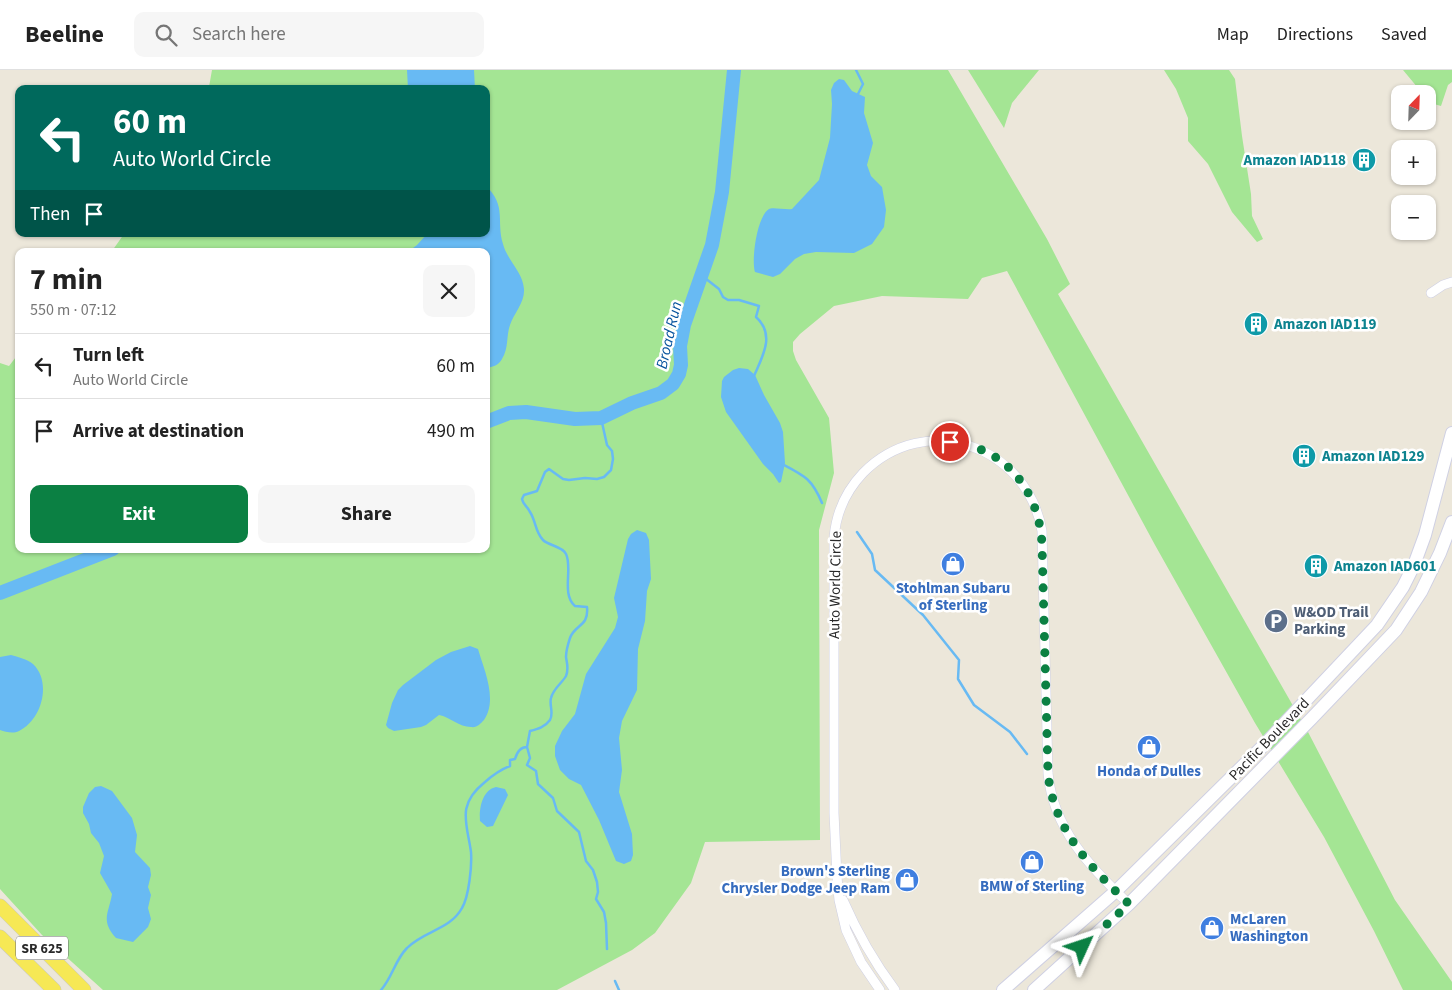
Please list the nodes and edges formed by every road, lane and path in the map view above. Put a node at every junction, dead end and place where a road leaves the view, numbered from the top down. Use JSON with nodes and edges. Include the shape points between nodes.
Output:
{"nodes":[{"id":1,"x":1452,"y":282,"type":"edge"},
{"id":2,"x":1432,"y":293,"type":"dead end"},
{"id":3,"x":1452,"y":433,"type":"edge"},
{"id":4,"x":1452,"y":522,"type":"edge"},
{"id":5,"x":839,"y":890,"type":"junction"},
{"id":6,"x":1116,"y":891,"type":"junction"},
{"id":7,"x":1129,"y":904,"type":"junction"},
{"id":8,"x":0,"y":906,"type":"edge"},
{"id":9,"x":0,"y":937,"type":"edge"},
{"id":10,"x":54,"y":990,"type":"edge"},
{"id":11,"x":84,"y":990,"type":"edge"},
{"id":12,"x":880,"y":990,"type":"edge"},
{"id":13,"x":895,"y":990,"type":"edge"},
{"id":14,"x":1003,"y":990,"type":"edge"},
{"id":15,"x":1034,"y":990,"type":"edge"}],
"edges":[{"from":1,"to":2,"type":"street"},
{"from":3,"to":6,"type":"main road","name":"Pacific Boulevard","via":[[1426,535],[1414,566],[1377,625],[1263,746]]},
{"from":4,"to":7,"type":"main road","name":"Pacific Boulevard","via":[[1440,553],[1396,630]]},
{"from":5,"to":6,"type":"street","name":"Auto World Circle","via":[[834,822],[835,526],[848,493],[874,463],[902,447],[938,441],[973,446],[997,459],[1020,480],[1036,507],[1042,531],[1048,773],[1052,798],[1077,849]]},
{"from":5,"to":12,"type":"street","name":"Auto World Circle","via":[[846,930],[861,962]]},
{"from":5,"to":13,"type":"street","name":"Auto World Circle","via":[[862,941]]},
{"from":6,"to":7,"type":"street","name":"Auto World Circle"},
{"from":6,"to":14,"type":"main road","name":"Pacific Boulevard"},
{"from":7,"to":15,"type":"main road","name":"Pacific Boulevard"},
{"from":8,"to":11,"type":"main road","number":"SR 625"},
{"from":9,"to":10,"type":"main road","number":"SR 625"}]}
